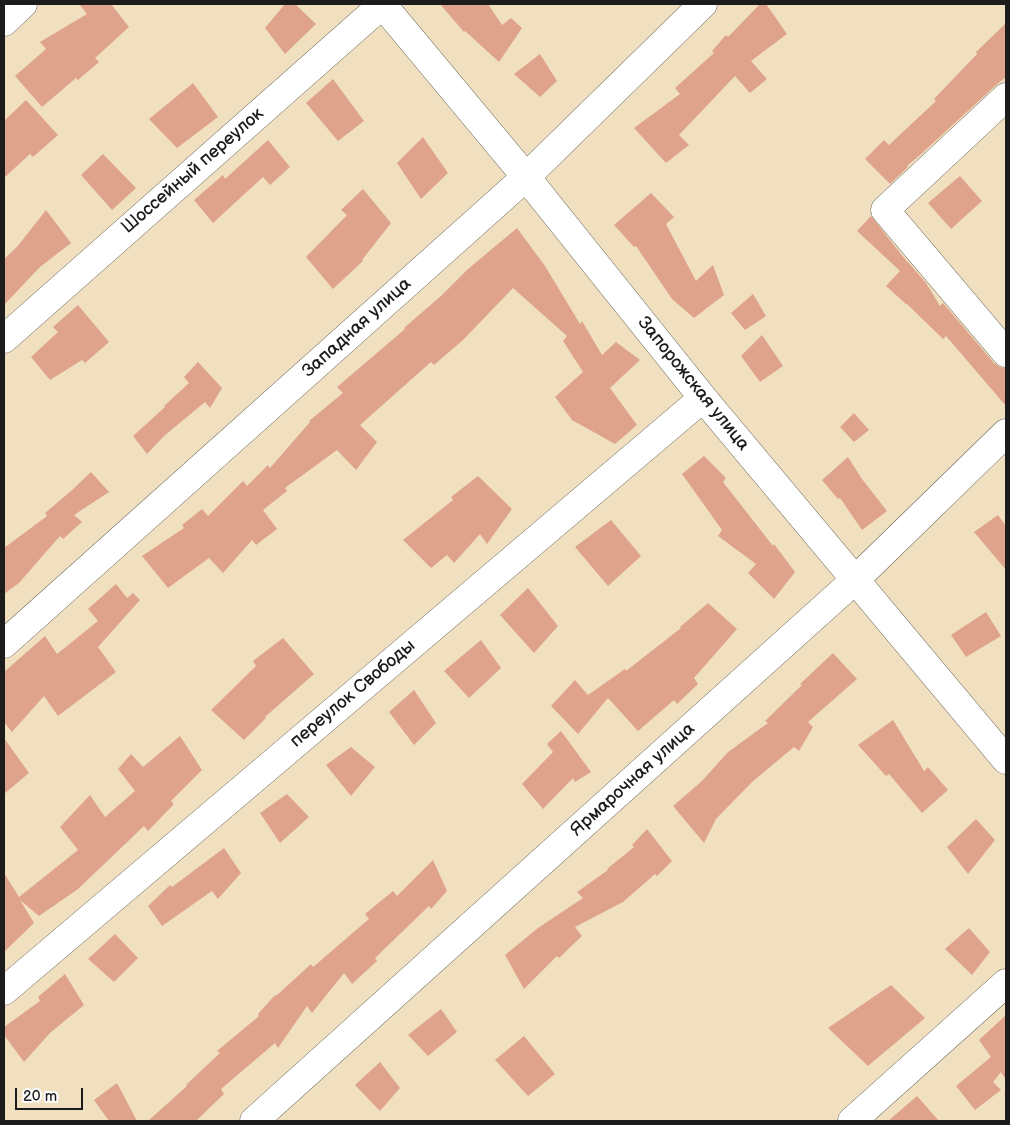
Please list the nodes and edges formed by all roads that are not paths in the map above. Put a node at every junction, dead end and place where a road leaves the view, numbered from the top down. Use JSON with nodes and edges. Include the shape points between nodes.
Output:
{"nodes":[{"id":1,"x":23,"y":4,"type":"edge"},
{"id":2,"x":383,"y":4,"type":"edge"},
{"id":3,"x":703,"y":4,"type":"edge"},
{"id":4,"x":4,"y":22,"type":"edge"},
{"id":5,"x":1006,"y":97,"type":"edge"},
{"id":6,"x":526,"y":177,"type":"junction"},
{"id":7,"x":4,"y":339,"type":"edge"},
{"id":8,"x":1006,"y":353,"type":"edge"},
{"id":9,"x":703,"y":398,"type":"junction"},
{"id":10,"x":1006,"y":433,"type":"edge"},
{"id":11,"x":856,"y":580,"type":"junction"},
{"id":12,"x":4,"y":644,"type":"edge"},
{"id":13,"x":1006,"y":760,"type":"edge"},
{"id":14,"x":1006,"y":983,"type":"edge"},
{"id":15,"x":4,"y":991,"type":"edge"},
{"id":16,"x":254,"y":1121,"type":"edge"},
{"id":17,"x":852,"y":1121,"type":"edge"}],
"edges":[{"from":1,"to":4,"type":"street"},
{"from":2,"to":6,"type":"street","name":"Запорожская улица"},
{"from":2,"to":7,"type":"street","name":"Шоссейный переулок"},
{"from":3,"to":6,"type":"street","name":"Западная улица"},
{"from":5,"to":8,"type":"street","via":[[885,210]]},
{"from":6,"to":9,"type":"street","name":"Запорожская улица"},
{"from":6,"to":12,"type":"street","name":"Западная улица"},
{"from":9,"to":11,"type":"street","name":"Запорожская улица"},
{"from":9,"to":15,"type":"street","name":"переулок Свободы"},
{"from":10,"to":11,"type":"street","name":"Ярмарочная улица"},
{"from":11,"to":13,"type":"street","name":"Запорожская улица"},
{"from":11,"to":16,"type":"street","name":"Ярмарочная улица"},
{"from":14,"to":17,"type":"street"}]}
